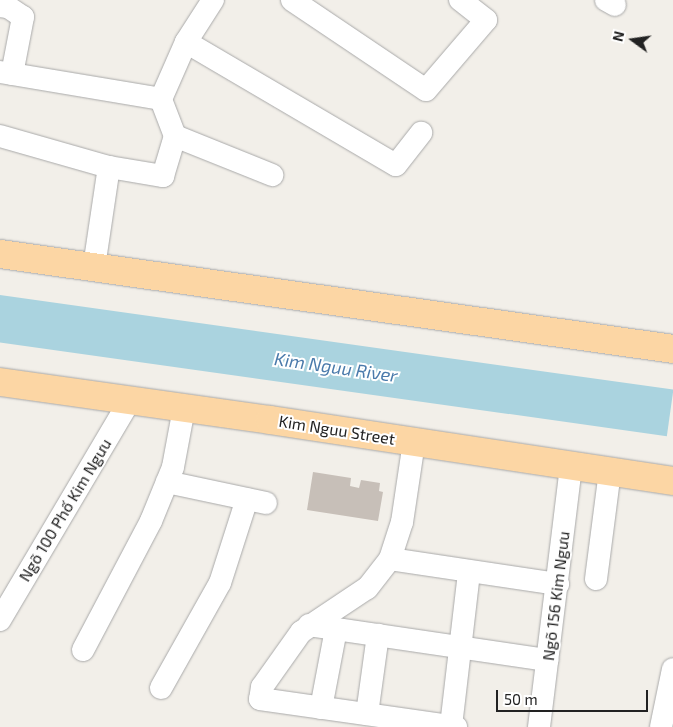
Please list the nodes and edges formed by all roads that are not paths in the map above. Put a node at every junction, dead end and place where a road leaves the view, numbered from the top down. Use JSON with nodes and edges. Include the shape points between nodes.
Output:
{"nodes":[{"id":1,"x":213,"y":0,"type":"edge"},
{"id":2,"x":292,"y":0,"type":"edge"},
{"id":3,"x":460,"y":0,"type":"edge"},
{"id":4,"x":0,"y":6,"type":"edge"},
{"id":5,"x":314,"y":6,"type":"edge"},
{"id":6,"x":186,"y":42,"type":"junction"},
{"id":7,"x":6,"y":73,"type":"edge"},
{"id":8,"x":161,"y":99,"type":"junction"},
{"id":9,"x":421,"y":133,"type":"dead end"},
{"id":10,"x":0,"y":136,"type":"edge"},
{"id":11,"x":175,"y":136,"type":"junction"},
{"id":12,"x":109,"y":167,"type":"junction"},
{"id":13,"x":272,"y":175,"type":"dead end"},
{"id":14,"x":0,"y":254,"type":"edge"},
{"id":15,"x":94,"y":268,"type":"junction"},
{"id":16,"x":673,"y":349,"type":"edge"},
{"id":17,"x":0,"y":382,"type":"edge"},
{"id":18,"x":130,"y":400,"type":"junction"},
{"id":19,"x":184,"y":408,"type":"junction"},
{"id":20,"x":414,"y":442,"type":"junction"},
{"id":21,"x":571,"y":465,"type":"junction"},
{"id":22,"x":610,"y":471,"type":"junction"},
{"id":23,"x":673,"y":481,"type":"edge"},
{"id":24,"x":167,"y":482,"type":"junction"},
{"id":25,"x":390,"y":559,"type":"junction"},
{"id":26,"x":469,"y":572,"type":"junction"},
{"id":27,"x":596,"y":579,"type":"dead end"},
{"id":28,"x":558,"y":584,"type":"junction"},
{"id":29,"x":0,"y":620,"type":"edge"},
{"id":30,"x":309,"y":625,"type":"junction"},
{"id":31,"x":336,"y":629,"type":"junction"},
{"id":32,"x":378,"y":635,"type":"junction"},
{"id":33,"x":460,"y":647,"type":"junction"},
{"id":34,"x":83,"y":650,"type":"dead end"},
{"id":35,"x":547,"y":660,"type":"junction"},
{"id":36,"x":673,"y":669,"type":"edge"},
{"id":37,"x":161,"y":688,"type":"dead end"},
{"id":38,"x":321,"y":708,"type":"junction"},
{"id":39,"x":366,"y":714,"type":"junction"},
{"id":40,"x":451,"y":726,"type":"edge"},
{"id":41,"x":456,"y":727,"type":"edge"},
{"id":42,"x":539,"y":727,"type":"edge"},
{"id":43,"x":661,"y":727,"type":"edge"}],
"edges":[{"from":1,"to":6,"type":"lane"},
{"from":2,"to":5,"type":"lane"},
{"from":3,"to":5,"type":"lane","via":[[486,20],[426,90]]},
{"from":4,"to":7,"type":"lane","via":[[23,17]]},
{"from":6,"to":8,"type":"lane"},
{"from":6,"to":9,"type":"lane","via":[[396,165]]},
{"from":7,"to":8,"type":"lane"},
{"from":8,"to":11,"type":"lane"},
{"from":10,"to":12,"type":"lane"},
{"from":11,"to":12,"type":"lane","via":[[163,176]]},
{"from":11,"to":13,"type":"lane"},
{"from":12,"to":15,"type":"lane"},
{"from":14,"to":15,"type":"main road"},
{"from":15,"to":16,"type":"main road"},
{"from":17,"to":18,"type":"main road","name":"Kim Nguu Street"},
{"from":18,"to":19,"type":"main road","name":"Kim Nguu Street"},
{"from":18,"to":29,"type":"lane","name":"Ngõ 100 Phố Kim Ngưu"},
{"from":19,"to":20,"type":"main road","name":"Kim Nguu Street"},
{"from":19,"to":24,"type":"lane"},
{"from":20,"to":21,"type":"main road","name":"Kim Nguu Street"},
{"from":20,"to":25,"type":"lane","via":[[402,522]]},
{"from":21,"to":22,"type":"main road","name":"Kim Nguu Street"},
{"from":21,"to":28,"type":"lane","name":"Ngõ 156 Kim Ngưu"},
{"from":22,"to":23,"type":"main road","name":"Kim Nguu Street"},
{"from":22,"to":27,"type":"lane"},
{"from":24,"to":34,"type":"lane","via":[[151,521]]},
{"from":24,"to":37,"type":"lane","via":[[256,501],[220,583]]},
{"from":25,"to":26,"type":"lane"},
{"from":25,"to":30,"type":"lane","via":[[367,588]]},
{"from":26,"to":28,"type":"lane"},
{"from":26,"to":33,"type":"lane"},
{"from":28,"to":35,"type":"lane","name":"Ngõ 156 Kim Ngưu"},
{"from":30,"to":31,"type":"lane"},
{"from":30,"to":38,"type":"lane","via":[[262,687],[260,699]]},
{"from":31,"to":32,"type":"lane"},
{"from":31,"to":38,"type":"lane"},
{"from":32,"to":33,"type":"lane"},
{"from":32,"to":39,"type":"lane"},
{"from":33,"to":35,"type":"lane"},
{"from":33,"to":40,"type":"lane"},
{"from":35,"to":42,"type":"lane","name":"Ngõ 156 Kim Ngưu"},
{"from":36,"to":43,"type":"lane"},
{"from":38,"to":39,"type":"lane"},
{"from":39,"to":40,"type":"lane"},
{"from":40,"to":41,"type":"lane"}]}
